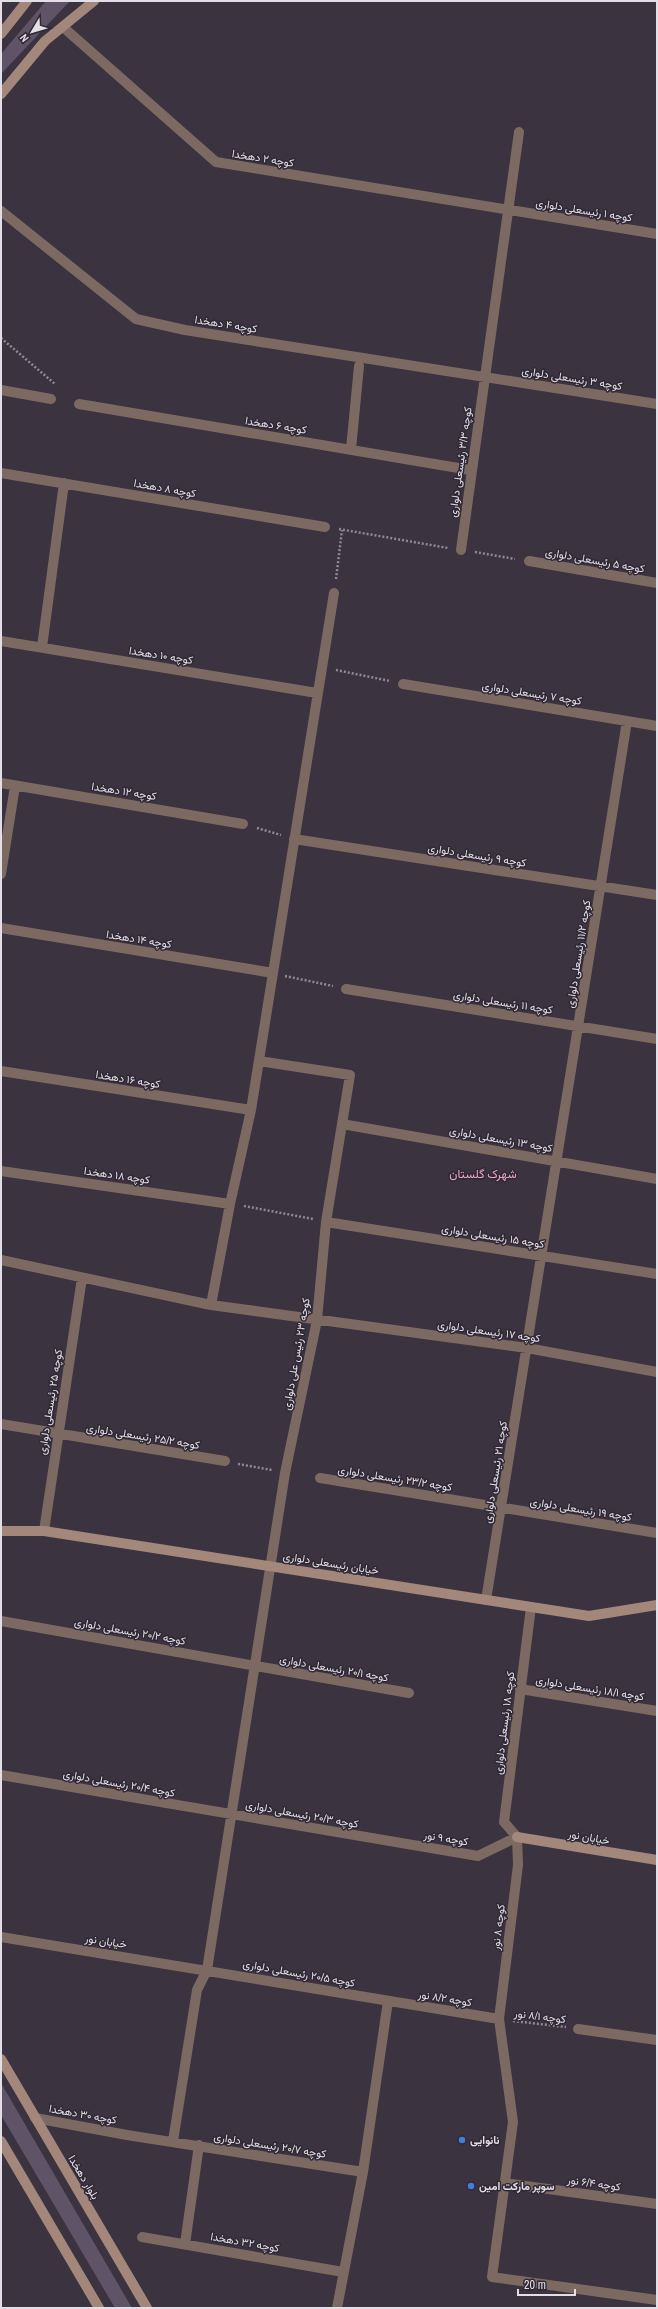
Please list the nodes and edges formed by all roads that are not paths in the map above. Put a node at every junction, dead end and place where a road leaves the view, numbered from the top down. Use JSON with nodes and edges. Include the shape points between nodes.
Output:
{"nodes":[{"id":1,"x":27,"y":1,"type":"edge"},
{"id":2,"x":94,"y":1,"type":"edge"},
{"id":3,"x":63,"y":27,"type":"junction"},
{"id":4,"x":1,"y":34,"type":"edge"},
{"id":5,"x":1,"y":94,"type":"edge"},
{"id":6,"x":519,"y":132,"type":"dead end"},
{"id":7,"x":508,"y":210,"type":"junction"},
{"id":8,"x":1,"y":211,"type":"edge"},
{"id":9,"x":657,"y":234,"type":"edge"},
{"id":10,"x":359,"y":366,"type":"dead end"},
{"id":11,"x":484,"y":377,"type":"junction"},
{"id":12,"x":1,"y":390,"type":"edge"},
{"id":13,"x":51,"y":399,"type":"dead end"},
{"id":14,"x":78,"y":404,"type":"road end"},
{"id":15,"x":657,"y":404,"type":"edge"},
{"id":16,"x":351,"y":449,"type":"junction"},
{"id":17,"x":470,"y":470,"type":"junction"},
{"id":18,"x":1,"y":473,"type":"edge"},
{"id":19,"x":64,"y":483,"type":"junction"},
{"id":20,"x":324,"y":527,"type":"road end"},
{"id":21,"x":461,"y":550,"type":"road end"},
{"id":22,"x":529,"y":561,"type":"road end"},
{"id":23,"x":657,"y":583,"type":"edge"},
{"id":24,"x":334,"y":593,"type":"road end"},
{"id":25,"x":1,"y":640,"type":"edge"},
{"id":26,"x":42,"y":647,"type":"junction"},
{"id":27,"x":403,"y":684,"type":"road end"},
{"id":28,"x":317,"y":693,"type":"junction"},
{"id":29,"x":627,"y":721,"type":"junction"},
{"id":30,"x":657,"y":726,"type":"edge"},
{"id":31,"x":1,"y":783,"type":"edge"},
{"id":32,"x":15,"y":786,"type":"junction"},
{"id":33,"x":243,"y":824,"type":"road end"},
{"id":34,"x":294,"y":839,"type":"junction"},
{"id":35,"x":1,"y":874,"type":"edge"},
{"id":36,"x":601,"y":886,"type":"junction"},
{"id":37,"x":657,"y":895,"type":"edge"},
{"id":38,"x":1,"y":928,"type":"edge"},
{"id":39,"x":273,"y":974,"type":"junction"},
{"id":40,"x":346,"y":989,"type":"road end"},
{"id":41,"x":578,"y":1026,"type":"junction"},
{"id":42,"x":657,"y":1039,"type":"edge"},
{"id":43,"x":259,"y":1061,"type":"junction"},
{"id":44,"x":1,"y":1071,"type":"edge"},
{"id":45,"x":251,"y":1110,"type":"junction"},
{"id":46,"x":342,"y":1124,"type":"junction"},
{"id":47,"x":557,"y":1161,"type":"junction"},
{"id":48,"x":1,"y":1170,"type":"edge"},
{"id":49,"x":657,"y":1178,"type":"edge"},
{"id":50,"x":230,"y":1204,"type":"junction"},
{"id":51,"x":326,"y":1222,"type":"junction"},
{"id":52,"x":542,"y":1256,"type":"junction"},
{"id":53,"x":1,"y":1260,"type":"edge"},
{"id":54,"x":657,"y":1274,"type":"edge"},
{"id":55,"x":82,"y":1278,"type":"junction"},
{"id":56,"x":211,"y":1305,"type":"junction"},
{"id":57,"x":317,"y":1320,"type":"junction"},
{"id":58,"x":527,"y":1348,"type":"junction"},
{"id":59,"x":657,"y":1372,"type":"edge"},
{"id":60,"x":1,"y":1424,"type":"edge"},
{"id":61,"x":57,"y":1434,"type":"junction"},
{"id":62,"x":225,"y":1461,"type":"road end"},
{"id":63,"x":320,"y":1478,"type":"dead end"},
{"id":64,"x":501,"y":1508,"type":"junction"},
{"id":65,"x":1,"y":1531,"type":"edge"},
{"id":66,"x":44,"y":1531,"type":"junction"},
{"id":67,"x":657,"y":1533,"type":"edge"},
{"id":68,"x":270,"y":1566,"type":"junction"},
{"id":69,"x":486,"y":1600,"type":"junction"},
{"id":70,"x":657,"y":1605,"type":"edge"},
{"id":71,"x":531,"y":1607,"type":"junction"},
{"id":72,"x":1,"y":1621,"type":"edge"},
{"id":73,"x":254,"y":1666,"type":"junction"},
{"id":74,"x":520,"y":1689,"type":"junction"},
{"id":75,"x":409,"y":1693,"type":"dead end"},
{"id":76,"x":657,"y":1711,"type":"edge"},
{"id":77,"x":1,"y":1775,"type":"edge"},
{"id":78,"x":232,"y":1815,"type":"junction"},
{"id":79,"x":517,"y":1837,"type":"junction"},
{"id":80,"x":367,"y":1838,"type":"joint"},
{"id":81,"x":657,"y":1860,"type":"edge"},
{"id":82,"x":1,"y":1937,"type":"edge"},
{"id":83,"x":206,"y":1970,"type":"junction"},
{"id":84,"x":388,"y":2001,"type":"junction"},
{"id":85,"x":499,"y":2019,"type":"junction"},
{"id":86,"x":578,"y":2029,"type":"road end"},
{"id":87,"x":657,"y":2040,"type":"edge"},
{"id":88,"x":1,"y":2059,"type":"edge"},
{"id":89,"x":35,"y":2118,"type":"junction"},
{"id":90,"x":1,"y":2141,"type":"edge"},
{"id":91,"x":173,"y":2141,"type":"junction"},
{"id":92,"x":199,"y":2145,"type":"junction"},
{"id":93,"x":363,"y":2172,"type":"junction"},
{"id":94,"x":504,"y":2183,"type":"junction"},
{"id":95,"x":657,"y":2204,"type":"edge"},
{"id":96,"x":142,"y":2237,"type":"dead end"},
{"id":97,"x":185,"y":2244,"type":"junction"},
{"id":98,"x":343,"y":2272,"type":"junction"},
{"id":99,"x":657,"y":2300,"type":"edge"},
{"id":100,"x":99,"y":2308,"type":"edge"},
{"id":101,"x":146,"y":2308,"type":"edge"},
{"id":102,"x":337,"y":2308,"type":"edge"}],
"edges":[{"from":1,"to":4,"type":"street"},
{"from":2,"to":3,"type":"street"},
{"from":3,"to":5,"type":"street","via":[[45,41]]},
{"from":3,"to":7,"type":"street","name":"کوچه ۲ دهخدا","via":[[216,162]]},
{"from":6,"to":7,"type":"street","name":"کوچه ۳/۳ رئیسعلی دلواری"},
{"from":7,"to":9,"type":"street","name":"کوچه ۱ رئیسعلی دلواری"},
{"from":7,"to":11,"type":"street","name":"کوچه ۳/۳ رئیسعلی دلواری"},
{"from":8,"to":11,"type":"street","name":"کوچه ۴ دهخدا","via":[[136,319],[186,330]]},
{"from":10,"to":16,"type":"street"},
{"from":11,"to":15,"type":"street","name":"کوچه ۳ رئیسعلی دلواری"},
{"from":11,"to":17,"type":"street","name":"کوچه ۳/۳ رئیسعلی دلواری"},
{"from":12,"to":13,"type":"street"},
{"from":14,"to":16,"type":"street","name":"کوچه ۶ دهخدا"},
{"from":16,"to":17,"type":"street","name":"کوچه ۶ دهخدا"},
{"from":17,"to":21,"type":"street","name":"کوچه ۳/۳ رئیسعلی دلواری"},
{"from":18,"to":19,"type":"street","name":"کوچه ۸ دهخدا"},
{"from":19,"to":20,"type":"street","name":"کوچه ۸ دهخدا"},
{"from":19,"to":26,"type":"street"},
{"from":22,"to":23,"type":"street","name":"کوچه ۵ رئیسعلی دلواری"},
{"from":24,"to":28,"type":"street"},
{"from":25,"to":26,"type":"street","name":"کوچه ۱۰ دهخدا"},
{"from":26,"to":28,"type":"street","name":"کوچه ۱۰ دهخدا"},
{"from":27,"to":29,"type":"street","name":"کوچه ۷ رئیسعلی دلواری"},
{"from":28,"to":34,"type":"street"},
{"from":29,"to":30,"type":"street","name":"کوچه ۷ رئیسعلی دلواری"},
{"from":29,"to":36,"type":"street","name":"کوچه ۱۱/۲ رئیسعلی دلواری"},
{"from":31,"to":32,"type":"street","name":"کوچه ۱۲ دهخدا"},
{"from":32,"to":33,"type":"street","name":"کوچه ۱۲ دهخدا"},
{"from":32,"to":35,"type":"street"},
{"from":34,"to":36,"type":"street","name":"کوچه ۹ رئیسعلی دلواری"},
{"from":34,"to":39,"type":"street"},
{"from":36,"to":37,"type":"street","name":"کوچه ۹ رئیسعلی دلواری"},
{"from":36,"to":41,"type":"street","name":"کوچه ۱۱/۲ رئیسعلی دلواری"},
{"from":38,"to":39,"type":"street","name":"کوچه ۱۴ دهخدا"},
{"from":39,"to":43,"type":"street"},
{"from":40,"to":41,"type":"street","name":"کوچه ۱۱ رئیسعلی دلواری"},
{"from":41,"to":42,"type":"street","name":"کوچه ۱۱ رئیسعلی دلواری"},
{"from":41,"to":47,"type":"street","name":"کوچه ۱۱/۲ رئیسعلی دلواری"},
{"from":43,"to":45,"type":"street"},
{"from":43,"to":46,"type":"street","name":"کوچه ۲۳ رئیس علی دلواری","via":[[350,1075]]},
{"from":44,"to":45,"type":"street","name":"کوچه ۱۶ دهخدا"},
{"from":45,"to":50,"type":"street"},
{"from":46,"to":47,"type":"street","name":"کوچه ۱۳ رئیسعلی دلواری"},
{"from":46,"to":51,"type":"street","name":"کوچه ۲۳ رئیس علی دلواری"},
{"from":47,"to":49,"type":"street","name":"کوچه ۱۳ رئیسعلی دلواری"},
{"from":47,"to":52,"type":"street","name":"کوچه ۲۱ رئیسعلی دلواری"},
{"from":48,"to":50,"type":"street","name":"کوچه ۱۸ دهخدا"},
{"from":50,"to":56,"type":"street"},
{"from":51,"to":52,"type":"street","name":"کوچه ۱۵ رئیسعلی دلواری"},
{"from":51,"to":57,"type":"street","name":"کوچه ۲۳ رئیس علی دلواری"},
{"from":52,"to":54,"type":"street","name":"کوچه ۱۵ رئیسعلی دلواری"},
{"from":52,"to":58,"type":"street","name":"کوچه ۲۱ رئیسعلی دلواری"},
{"from":53,"to":55,"type":"street","name":"کوچه ۱۷ رئیسعلی دلواری"},
{"from":55,"to":56,"type":"street","name":"کوچه ۱۷ رئیسعلی دلواری"},
{"from":55,"to":61,"type":"street","name":"کوچه ۲۵ رئیسعلی دلواری"},
{"from":56,"to":57,"type":"street","name":"کوچه ۱۷ رئیسعلی دلواری"},
{"from":57,"to":58,"type":"street","name":"کوچه ۱۷ رئیسعلی دلواری"},
{"from":57,"to":68,"type":"street","name":"کوچه ۲۳ رئیس علی دلواری","via":[[285,1473]]},
{"from":58,"to":59,"type":"street","name":"کوچه ۱۷ رئیسعلی دلواری"},
{"from":58,"to":64,"type":"street","name":"کوچه ۲۱ رئیسعلی دلواری"},
{"from":60,"to":61,"type":"street","name":"کوچه ۲۵/۲ رئیسعلی دلواری"},
{"from":61,"to":62,"type":"street","name":"کوچه ۲۵/۲ رئیسعلی دلواری"},
{"from":61,"to":66,"type":"street","name":"کوچه ۲۵ رئیسعلی دلواری"},
{"from":63,"to":64,"type":"street","name":"کوچه ۲۳/۲ رئیسعلی دلواری"},
{"from":64,"to":67,"type":"street","name":"کوچه ۱۹ رئیسعلی دلواری"},
{"from":64,"to":69,"type":"street","name":"کوچه ۲۱ رئیسعلی دلواری"},
{"from":65,"to":66,"type":"street","name":"خیابان رئیسعلی دلواری"},
{"from":66,"to":68,"type":"street","name":"خیابان رئیسعلی دلواری"},
{"from":68,"to":69,"type":"street","name":"خیابان رئیسعلی دلواری"},
{"from":68,"to":73,"type":"street","name":"کوچه ۲۳ رئیس علی دلواری"},
{"from":69,"to":71,"type":"street","name":"خیابان رئیسعلی دلواری"},
{"from":70,"to":71,"type":"street","name":"خیابان رئیسعلی دلواری","via":[[589,1616]]},
{"from":71,"to":74,"type":"street","name":"کوچه ۱۸ رئیسعلی دلواری"},
{"from":72,"to":73,"type":"street","name":"کوچه ۲۰/۲ رئیسعلی دلواری"},
{"from":73,"to":75,"type":"street","name":"کوچه ۲۰/۱ رئیسعلی دلواری"},
{"from":73,"to":78,"type":"street","name":"کوچه ۲۳ رئیس علی دلواری"},
{"from":74,"to":76,"type":"street","name":"کوچه ۱۸/۱ رئیسعلی دلواری"},
{"from":74,"to":79,"type":"street","name":"کوچه ۱۸ رئیسعلی دلواری","via":[[504,1822]]},
{"from":77,"to":78,"type":"street","name":"کوچه ۲۰/۴ رئیسعلی دلواری"},
{"from":78,"to":80,"type":"street","name":"کوچه ۲۰/۳ رئیسعلی دلواری"},
{"from":78,"to":83,"type":"street","name":"کوچه ۲۳ رئیس علی دلواری"},
{"from":79,"to":80,"type":"street","name":"کوچه ۹ نور","via":[[478,1856]]},
{"from":79,"to":81,"type":"street","name":"خیابان نور"},
{"from":79,"to":85,"type":"street","name":"کوچه ۸ نور","via":[[518,1865]]},
{"from":82,"to":83,"type":"street","name":"خیابان نور"},
{"from":83,"to":84,"type":"street","name":"کوچه ۲۰/۵ رئیسعلی دلواری"},
{"from":83,"to":91,"type":"street","name":"کوچه ۲۳ رئیس علی دلواری","via":[[197,1990]]},
{"from":84,"to":85,"type":"street","name":"کوچه ۸/۲ نور"},
{"from":84,"to":93,"type":"street"},
{"from":85,"to":94,"type":"street","name":"کوچه ۸ نور","via":[[513,2122]]},
{"from":86,"to":87,"type":"street"},
{"from":88,"to":89,"type":"street","name":"بلوار دهخدا"},
{"from":89,"to":91,"type":"street","name":"کوچه ۳۰ دهخدا"},
{"from":89,"to":101,"type":"street","name":"بلوار دهخدا"},
{"from":90,"to":100,"type":"street"},
{"from":91,"to":92,"type":"street","name":"کوچه ۲۰/۷ رئیسعلی دلواری"},
{"from":92,"to":93,"type":"street","name":"کوچه ۲۰/۷ رئیسعلی دلواری"},
{"from":92,"to":97,"type":"street"},
{"from":93,"to":98,"type":"street"},
{"from":94,"to":95,"type":"street","name":"کوچه ۶/۴ نور"},
{"from":94,"to":99,"type":"street","name":"کوچه ۸ نور","via":[[492,2277]]},
{"from":96,"to":97,"type":"street","name":"کوچه ۳۲ دهخدا"},
{"from":97,"to":98,"type":"street","name":"کوچه ۳۲ دهخدا"},
{"from":98,"to":102,"type":"street"}]}
